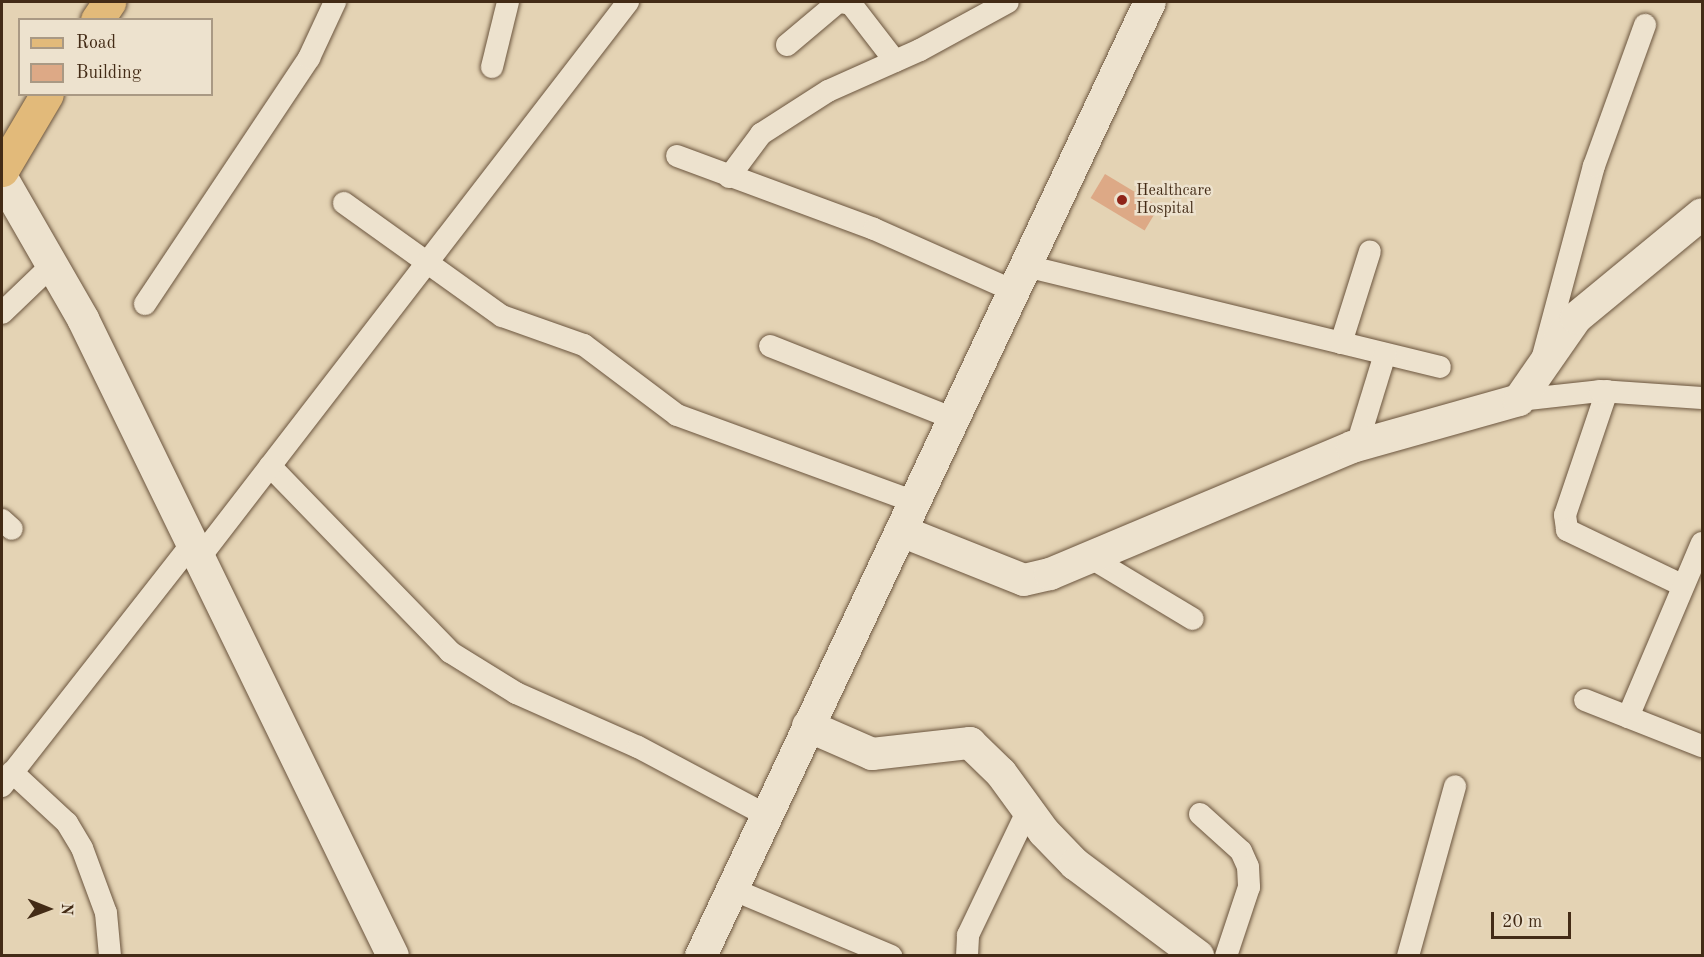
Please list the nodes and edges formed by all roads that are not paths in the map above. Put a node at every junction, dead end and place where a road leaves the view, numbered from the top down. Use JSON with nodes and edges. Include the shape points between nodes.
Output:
{"nodes":[{"id":1,"x":110,"y":2,"type":"edge"},
{"id":2,"x":335,"y":2,"type":"edge"},
{"id":3,"x":508,"y":2,"type":"edge"},
{"id":4,"x":628,"y":2,"type":"edge"},
{"id":5,"x":839,"y":2,"type":"edge"},
{"id":6,"x":1008,"y":2,"type":"edge"},
{"id":7,"x":1150,"y":2,"type":"edge"},
{"id":8,"x":98,"y":18,"type":"edge"},
{"id":9,"x":1645,"y":25,"type":"dead end"},
{"id":10,"x":787,"y":45,"type":"dead end"},
{"id":11,"x":895,"y":61,"type":"junction"},
{"id":12,"x":492,"y":67,"type":"dead end"},
{"id":13,"x":46,"y":96,"type":"edge"},
{"id":14,"x":677,"y":156,"type":"dead end"},
{"id":15,"x":2,"y":170,"type":"edge"},
{"id":16,"x":729,"y":177,"type":"junction"},
{"id":17,"x":2,"y":178,"type":"edge"},
{"id":18,"x":344,"y":203,"type":"dead end"},
{"id":19,"x":1702,"y":214,"type":"edge"},
{"id":20,"x":1370,"y":251,"type":"dead end"},
{"id":21,"x":426,"y":264,"type":"junction"},
{"id":22,"x":52,"y":265,"type":"junction"},
{"id":23,"x":1020,"y":278,"type":"junction"},
{"id":24,"x":145,"y":304,"type":"dead end"},
{"id":25,"x":2,"y":313,"type":"edge"},
{"id":26,"x":1341,"y":343,"type":"junction"},
{"id":27,"x":770,"y":346,"type":"dead end"},
{"id":28,"x":1385,"y":354,"type":"junction"},
{"id":29,"x":1440,"y":367,"type":"dead end"},
{"id":30,"x":1539,"y":371,"type":"junction"},
{"id":31,"x":1607,"y":391,"type":"junction"},
{"id":32,"x":1702,"y":398,"type":"edge"},
{"id":33,"x":1510,"y":403,"type":"junction"},
{"id":34,"x":954,"y":419,"type":"junction"},
{"id":35,"x":1357,"y":445,"type":"junction"},
{"id":36,"x":270,"y":466,"type":"junction"},
{"id":37,"x":915,"y":502,"type":"junction"},
{"id":38,"x":901,"y":531,"type":"junction"},
{"id":39,"x":1702,"y":543,"type":"edge"},
{"id":40,"x":197,"y":549,"type":"junction"},
{"id":41,"x":1088,"y":556,"type":"junction"},
{"id":42,"x":1682,"y":585,"type":"junction"},
{"id":43,"x":1192,"y":619,"type":"dead end"},
{"id":44,"x":1585,"y":700,"type":"dead end"},
{"id":45,"x":1628,"y":717,"type":"junction"},
{"id":46,"x":808,"y":726,"type":"junction"},
{"id":47,"x":1702,"y":746,"type":"edge"},
{"id":48,"x":7,"y":779,"type":"edge"},
{"id":49,"x":1455,"y":786,"type":"dead end"},
{"id":50,"x":1028,"y":810,"type":"junction"},
{"id":51,"x":1200,"y":814,"type":"dead end"},
{"id":52,"x":766,"y":815,"type":"junction"},
{"id":53,"x":732,"y":889,"type":"junction"},
{"id":54,"x":110,"y":956,"type":"edge"},
{"id":55,"x":393,"y":956,"type":"edge"},
{"id":56,"x":701,"y":956,"type":"edge"},
{"id":57,"x":891,"y":956,"type":"edge"},
{"id":58,"x":967,"y":956,"type":"edge"},
{"id":59,"x":1198,"y":956,"type":"edge"},
{"id":60,"x":1226,"y":956,"type":"edge"},
{"id":61,"x":1407,"y":956,"type":"edge"}],
"edges":[{"from":1,"to":8,"type":"main road"},
{"from":2,"to":24,"type":"street","via":[[309,58]]},
{"from":3,"to":12,"type":"street"},
{"from":4,"to":21,"type":"street"},
{"from":5,"to":10,"type":"street"},
{"from":5,"to":11,"type":"street","via":[[851,4]]},
{"from":6,"to":11,"type":"street"},
{"from":7,"to":23,"type":"main road"},
{"from":9,"to":30,"type":"street","via":[[1594,166]]},
{"from":11,"to":16,"type":"street","via":[[828,91],[761,134]]},
{"from":13,"to":15,"type":"main road"},
{"from":14,"to":16,"type":"street"},
{"from":16,"to":23,"type":"street"},
{"from":17,"to":22,"type":"main road"},
{"from":18,"to":21,"type":"street"},
{"from":19,"to":30,"type":"main road","via":[[1576,318]]},
{"from":20,"to":26,"type":"street"},
{"from":21,"to":36,"type":"street"},
{"from":21,"to":37,"type":"street","via":[[501,316],[569,336],[584,345],[677,415]]},
{"from":22,"to":25,"type":"street"},
{"from":22,"to":40,"type":"main road","via":[[83,319]]},
{"from":23,"to":26,"type":"street"},
{"from":23,"to":34,"type":"main road"},
{"from":26,"to":28,"type":"street"},
{"from":27,"to":34,"type":"street"},
{"from":28,"to":29,"type":"street"},
{"from":28,"to":35,"type":"street"},
{"from":30,"to":33,"type":"main road"},
{"from":31,"to":32,"type":"street"},
{"from":31,"to":33,"type":"street"},
{"from":31,"to":42,"type":"street","via":[[1565,515],[1567,530]]},
{"from":33,"to":35,"type":"main road"},
{"from":34,"to":37,"type":"main road"},
{"from":35,"to":41,"type":"main road"},
{"from":36,"to":40,"type":"street"},
{"from":36,"to":52,"type":"street","via":[[450,652],[516,693],[638,747]]},
{"from":37,"to":38,"type":"main road"},
{"from":38,"to":41,"type":"main road","via":[[1024,580]]},
{"from":38,"to":46,"type":"main road"},
{"from":39,"to":42,"type":"street"},
{"from":40,"to":48,"type":"street"},
{"from":40,"to":55,"type":"main road"},
{"from":41,"to":43,"type":"street"},
{"from":42,"to":45,"type":"street"},
{"from":44,"to":45,"type":"street"},
{"from":45,"to":47,"type":"street"},
{"from":46,"to":50,"type":"main road","via":[[872,754],[970,743],[1001,773]]},
{"from":46,"to":52,"type":"main road"},
{"from":48,"to":54,"type":"street","via":[[67,823],[82,848],[106,913]]},
{"from":49,"to":61,"type":"street"},
{"from":50,"to":58,"type":"street","via":[[968,935]]},
{"from":50,"to":59,"type":"main road","via":[[1074,864]]},
{"from":51,"to":60,"type":"street","via":[[1241,851],[1248,867],[1249,887]]},
{"from":52,"to":53,"type":"main road"},
{"from":53,"to":56,"type":"main road"},
{"from":53,"to":57,"type":"street"}]}
